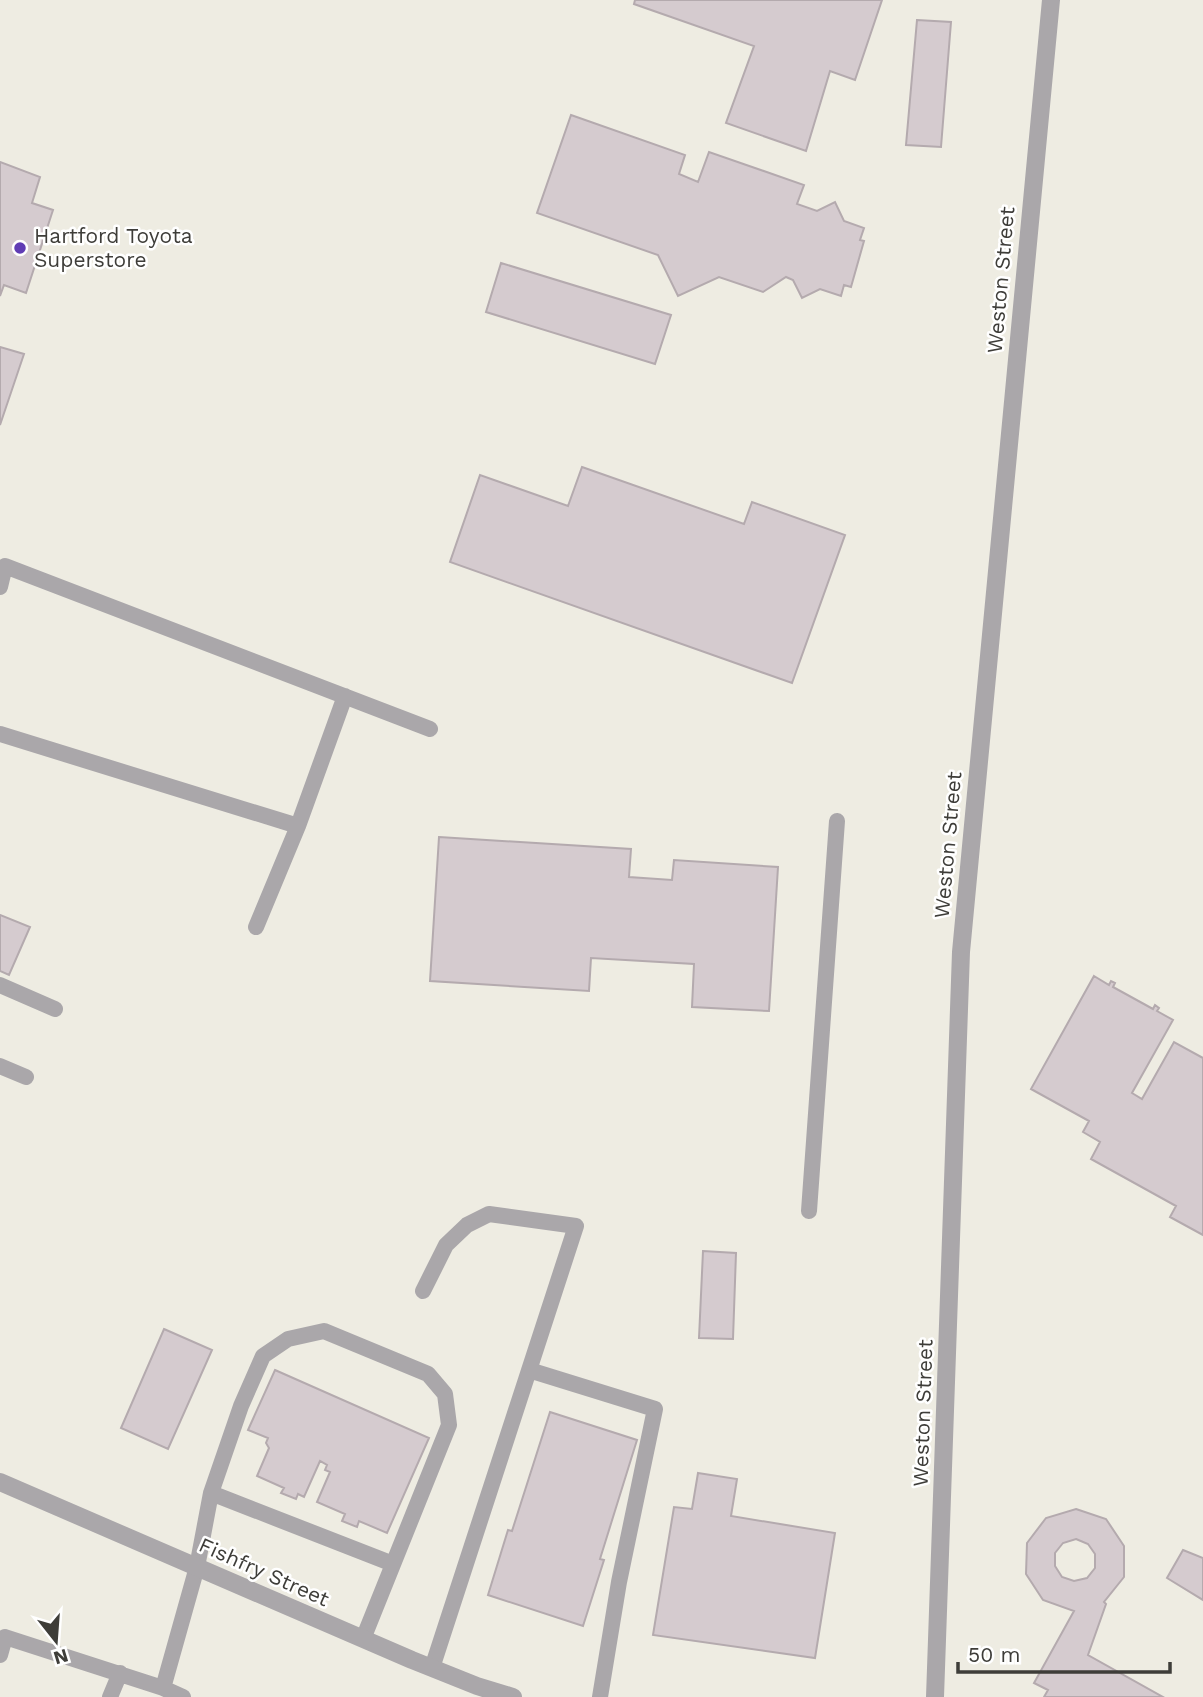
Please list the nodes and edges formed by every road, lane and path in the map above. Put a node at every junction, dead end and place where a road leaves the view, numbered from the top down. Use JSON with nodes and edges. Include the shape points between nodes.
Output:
{"nodes":[{"id":1,"x":1051,"y":0,"type":"edge"},
{"id":2,"x":0,"y":587,"type":"edge"},
{"id":3,"x":345,"y":696,"type":"junction"},
{"id":4,"x":430,"y":729,"type":"dead end"},
{"id":5,"x":0,"y":734,"type":"edge"},
{"id":6,"x":837,"y":821,"type":"dead end"},
{"id":7,"x":298,"y":826,"type":"junction"},
{"id":8,"x":256,"y":927,"type":"dead end"},
{"id":9,"x":0,"y":985,"type":"edge"},
{"id":10,"x":55,"y":1009,"type":"dead end"},
{"id":11,"x":0,"y":1066,"type":"edge"},
{"id":12,"x":26,"y":1077,"type":"dead end"},
{"id":13,"x":809,"y":1211,"type":"dead end"},
{"id":14,"x":423,"y":1291,"type":"dead end"},
{"id":15,"x":529,"y":1370,"type":"junction"},
{"id":16,"x":0,"y":1482,"type":"edge"},
{"id":17,"x":211,"y":1493,"type":"junction"},
{"id":18,"x":393,"y":1564,"type":"junction"},
{"id":19,"x":197,"y":1567,"type":"junction"},
{"id":20,"x":363,"y":1639,"type":"junction"},
{"id":21,"x":0,"y":1656,"type":"edge"},
{"id":22,"x":432,"y":1668,"type":"junction"},
{"id":23,"x":120,"y":1673,"type":"junction"},
{"id":24,"x":163,"y":1688,"type":"junction"},
{"id":25,"x":110,"y":1697,"type":"edge"},
{"id":26,"x":183,"y":1697,"type":"edge"},
{"id":27,"x":513,"y":1697,"type":"edge"},
{"id":28,"x":600,"y":1697,"type":"edge"},
{"id":29,"x":935,"y":1697,"type":"edge"}],
"edges":[{"from":1,"to":29,"type":"street","name":"Weston Street","via":[[961,952]]},
{"from":2,"to":3,"type":"lane","via":[[5,566]]},
{"from":3,"to":4,"type":"lane"},
{"from":3,"to":7,"type":"lane"},
{"from":5,"to":7,"type":"lane"},
{"from":6,"to":13,"type":"lane"},
{"from":7,"to":8,"type":"lane"},
{"from":9,"to":10,"type":"lane"},
{"from":11,"to":12,"type":"lane"},
{"from":14,"to":15,"type":"lane","via":[[446,1245],[467,1225],[489,1214],[576,1226]]},
{"from":15,"to":22,"type":"lane"},
{"from":15,"to":28,"type":"lane","via":[[655,1409]]},
{"from":16,"to":19,"type":"street","name":"Fishfry Street"},
{"from":17,"to":18,"type":"lane"},
{"from":17,"to":18,"type":"lane","via":[[263,1356],[288,1339],[324,1331],[428,1374],[444,1394],[449,1425]]},
{"from":17,"to":19,"type":"lane"},
{"from":18,"to":20,"type":"lane"},
{"from":19,"to":20,"type":"street","name":"Fishfry Street"},
{"from":19,"to":24,"type":"lane"},
{"from":20,"to":22,"type":"street","name":"Fishfry Street"},
{"from":21,"to":23,"type":"lane","via":[[5,1637]]},
{"from":22,"to":27,"type":"street","name":"Fishfry Street"},
{"from":23,"to":24,"type":"lane"},
{"from":23,"to":25,"type":"lane"},
{"from":24,"to":26,"type":"lane"}]}
